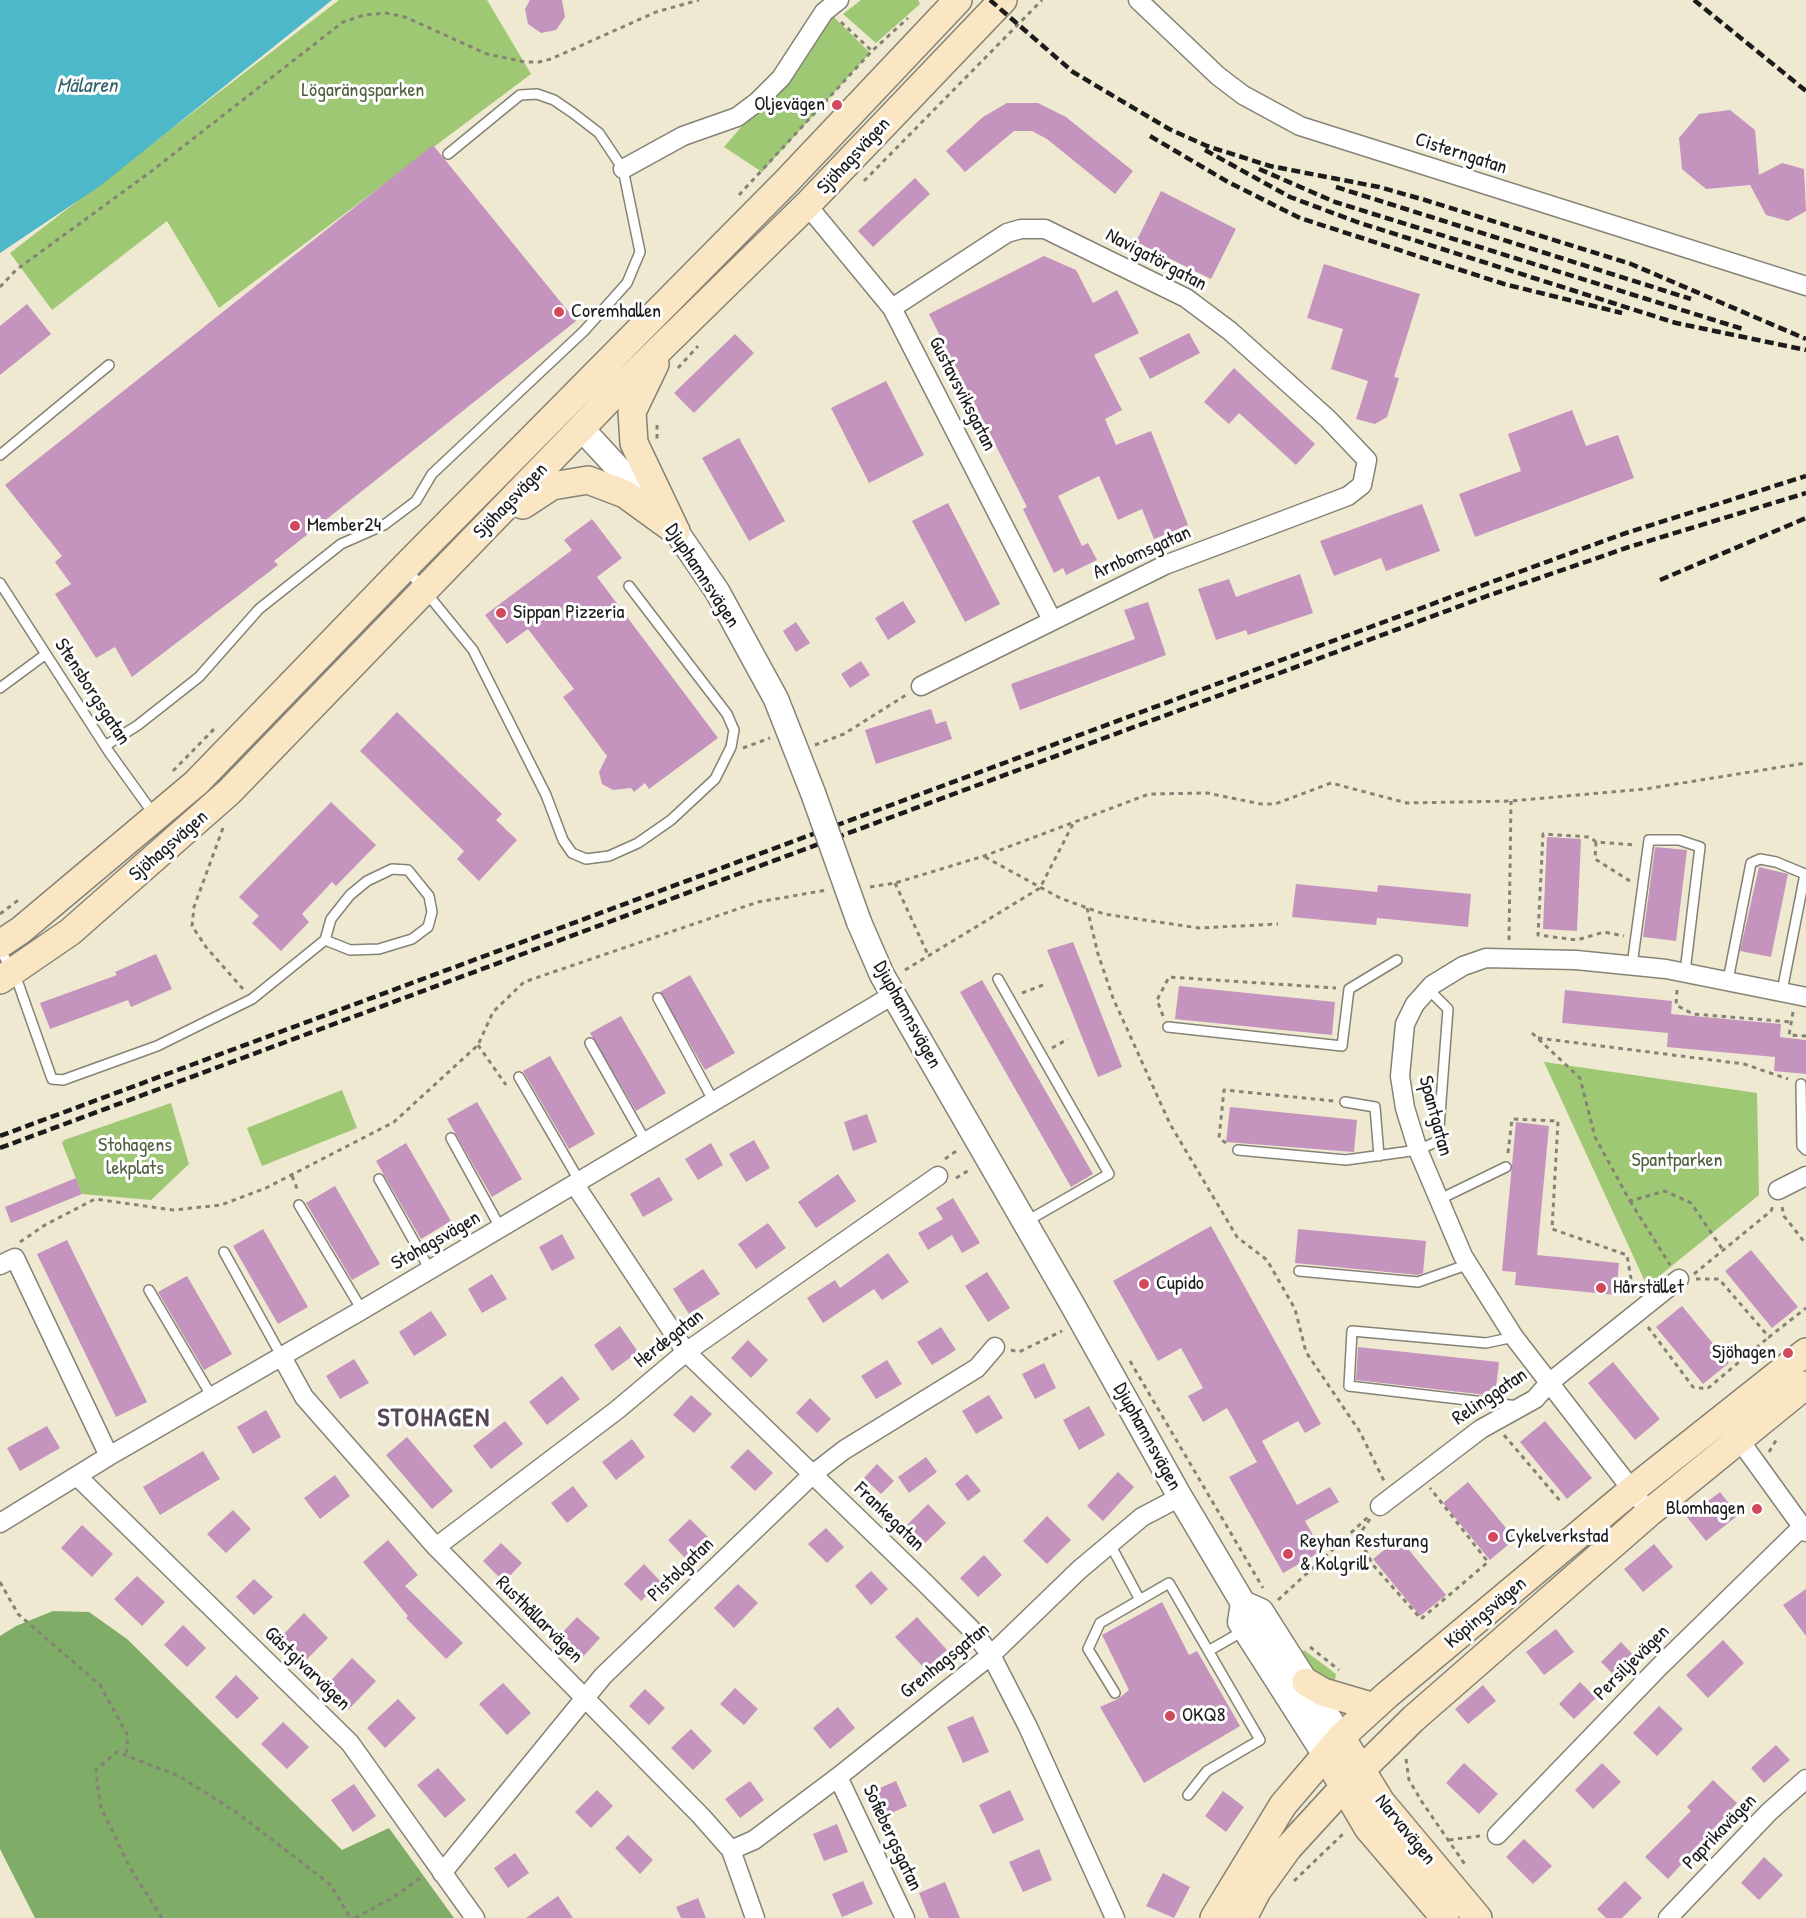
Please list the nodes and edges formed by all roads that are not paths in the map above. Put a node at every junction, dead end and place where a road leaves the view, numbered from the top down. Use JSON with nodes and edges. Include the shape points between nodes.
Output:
{"nodes":[{"id":1,"x":1003,"y":0,"type":"edge"},
{"id":2,"x":1138,"y":0,"type":"edge"},
{"id":3,"x":948,"y":4,"type":"edge"},
{"id":4,"x":833,"y":5,"type":"edge"},
{"id":5,"x":967,"y":36,"type":"junction"},
{"id":6,"x":448,"y":154,"type":"dead end"},
{"id":7,"x":623,"y":169,"type":"junction"},
{"id":8,"x":786,"y":183,"type":"junction"},
{"id":9,"x":807,"y":206,"type":"junction"},
{"id":10,"x":699,"y":270,"type":"junction"},
{"id":11,"x":1806,"y":286,"type":"edge"},
{"id":12,"x":892,"y":308,"type":"junction"},
{"id":13,"x":664,"y":348,"type":"junction"},
{"id":14,"x":109,"y":364,"type":"dead end"},
{"id":15,"x":562,"y":408,"type":"junction"},
{"id":16,"x":581,"y":428,"type":"junction"},
{"id":17,"x":0,"y":455,"type":"edge"},
{"id":18,"x":1367,"y":460,"type":"joint"},
{"id":19,"x":676,"y":531,"type":"junction"},
{"id":20,"x":482,"y":532,"type":"junction"},
{"id":21,"x":405,"y":567,"type":"junction"},
{"id":22,"x":0,"y":583,"type":"edge"},
{"id":23,"x":629,"y":586,"type":"dead end"},
{"id":24,"x":425,"y":590,"type":"junction"},
{"id":25,"x":1052,"y":620,"type":"junction"},
{"id":26,"x":46,"y":654,"type":"junction"},
{"id":27,"x":921,"y":686,"type":"road end"},
{"id":28,"x":0,"y":688,"type":"edge"},
{"id":29,"x":316,"y":702,"type":"junction"},
{"id":30,"x":105,"y":746,"type":"junction"},
{"id":31,"x":156,"y":818,"type":"junction"},
{"id":32,"x":121,"y":888,"type":"junction"},
{"id":33,"x":325,"y":940,"type":"junction"},
{"id":34,"x":0,"y":944,"type":"edge"},
{"id":35,"x":1396,"y":960,"type":"dead end"},
{"id":36,"x":1632,"y":965,"type":"junction"},
{"id":37,"x":4,"y":967,"type":"edge"},
{"id":38,"x":1682,"y":972,"type":"junction"},
{"id":39,"x":998,"y":979,"type":"dead end"},
{"id":40,"x":1728,"y":980,"type":"junction"},
{"id":41,"x":1428,"y":989,"type":"junction"},
{"id":42,"x":1795,"y":994,"type":"edge"},
{"id":43,"x":893,"y":995,"type":"junction"},
{"id":44,"x":658,"y":998,"type":"dead end"},
{"id":45,"x":1168,"y":1027,"type":"road end"},
{"id":46,"x":590,"y":1043,"type":"dead end"},
{"id":47,"x":519,"y":1077,"type":"dead end"},
{"id":48,"x":1801,"y":1084,"type":"road end"},
{"id":49,"x":714,"y":1102,"type":"junction"},
{"id":50,"x":1345,"y":1102,"type":"road end"},
{"id":51,"x":451,"y":1138,"type":"dead end"},
{"id":52,"x":646,"y":1142,"type":"junction"},
{"id":53,"x":1238,"y":1150,"type":"road end"},
{"id":54,"x":1418,"y":1150,"type":"junction"},
{"id":55,"x":1806,"y":1150,"type":"edge"},
{"id":56,"x":1379,"y":1156,"type":"junction"},
{"id":57,"x":1506,"y":1167,"type":"road end"},
{"id":58,"x":938,"y":1176,"type":"dead end"},
{"id":59,"x":1806,"y":1176,"type":"edge"},
{"id":60,"x":379,"y":1179,"type":"dead end"},
{"id":61,"x":578,"y":1183,"type":"junction"},
{"id":62,"x":1778,"y":1190,"type":"road end"},
{"id":63,"x":1438,"y":1200,"type":"junction"},
{"id":64,"x":299,"y":1205,"type":"dead end"},
{"id":65,"x":1024,"y":1223,"type":"junction"},
{"id":66,"x":501,"y":1229,"type":"junction"},
{"id":67,"x":225,"y":1252,"type":"dead end"},
{"id":68,"x":9,"y":1257,"type":"edge"},
{"id":69,"x":1468,"y":1264,"type":"junction"},
{"id":70,"x":430,"y":1270,"type":"junction"},
{"id":71,"x":1299,"y":1271,"type":"dead end"},
{"id":72,"x":1679,"y":1280,"type":"road end"},
{"id":73,"x":149,"y":1290,"type":"dead end"},
{"id":74,"x":362,"y":1310,"type":"junction"},
{"id":75,"x":1514,"y":1337,"type":"junction"},
{"id":76,"x":995,"y":1347,"type":"road end"},
{"id":77,"x":686,"y":1352,"type":"junction"},
{"id":78,"x":1806,"y":1352,"type":"edge"},
{"id":79,"x":282,"y":1357,"type":"junction"},
{"id":80,"x":1549,"y":1383,"type":"junction"},
{"id":81,"x":1806,"y":1385,"type":"edge"},
{"id":82,"x":212,"y":1397,"type":"junction"},
{"id":83,"x":1522,"y":1406,"type":"junction"},
{"id":84,"x":1722,"y":1417,"type":"junction"},
{"id":85,"x":1740,"y":1439,"type":"junction"},
{"id":86,"x":109,"y":1456,"type":"junction"},
{"id":87,"x":813,"y":1474,"type":"junction"},
{"id":88,"x":78,"y":1477,"type":"junction"},
{"id":89,"x":1632,"y":1490,"type":"junction"},
{"id":90,"x":1180,"y":1497,"type":"junction"},
{"id":91,"x":1387,"y":1501,"type":"road end"},
{"id":92,"x":1650,"y":1512,"type":"junction"},
{"id":93,"x":0,"y":1523,"type":"edge"},
{"id":94,"x":1804,"y":1529,"type":"edge"},
{"id":95,"x":1110,"y":1544,"type":"junction"},
{"id":96,"x":436,"y":1547,"type":"junction"},
{"id":97,"x":1140,"y":1600,"type":"junction"},
{"id":98,"x":1262,"y":1618,"type":"junction"},
{"id":99,"x":1455,"y":1639,"type":"junction"},
{"id":100,"x":1210,"y":1650,"type":"junction"},
{"id":101,"x":991,"y":1655,"type":"junction"},
{"id":102,"x":1306,"y":1682,"type":"junction"},
{"id":103,"x":1115,"y":1693,"type":"dead end"},
{"id":104,"x":584,"y":1698,"type":"junction"},
{"id":105,"x":1374,"y":1707,"type":"junction"},
{"id":106,"x":1403,"y":1744,"type":"junction"},
{"id":107,"x":1342,"y":1763,"type":"junction"},
{"id":108,"x":838,"y":1777,"type":"junction"},
{"id":109,"x":1806,"y":1779,"type":"edge"},
{"id":110,"x":1188,"y":1795,"type":"dead end"},
{"id":111,"x":1403,"y":1828,"type":"junction"},
{"id":112,"x":1497,"y":1835,"type":"road end"},
{"id":113,"x":731,"y":1850,"type":"junction"},
{"id":114,"x":435,"y":1873,"type":"junction"},
{"id":115,"x":475,"y":1918,"type":"edge"},
{"id":116,"x":755,"y":1918,"type":"edge"},
{"id":117,"x":905,"y":1918,"type":"edge"},
{"id":118,"x":1115,"y":1918,"type":"edge"},
{"id":119,"x":1214,"y":1918,"type":"edge"},
{"id":120,"x":1242,"y":1918,"type":"edge"},
{"id":121,"x":1445,"y":1918,"type":"edge"},
{"id":122,"x":1478,"y":1918,"type":"edge"},
{"id":123,"x":1668,"y":1918,"type":"edge"}],
"edges":[{"from":1,"to":5,"type":"main road","name":"Sjöhagsvägen"},
{"from":2,"to":11,"type":"street","name":"Cisterngatan","via":[[1218,76],[1243,95],[1300,126]]},
{"from":3,"to":5,"type":"street"},
{"from":3,"to":8,"type":"main road","name":"Sjöhagsvägen"},
{"from":4,"to":7,"type":"street","via":[[800,46],[781,78],[757,102],[737,117],[683,136]]},
{"from":5,"to":9,"type":"main road","name":"Sjöhagsvägen"},
{"from":6,"to":7,"type":"lane","via":[[520,95],[537,94],[554,100],[599,133]]},
{"from":7,"to":30,"type":"lane","via":[[640,252],[627,284],[603,312],[432,474],[416,501],[384,525],[341,544],[260,609],[199,677]]},
{"from":8,"to":9,"type":"main road"},
{"from":8,"to":10,"type":"main road","name":"Sjöhagsvägen"},
{"from":9,"to":12,"type":"street","name":"Gustavsviksgatan"},
{"from":9,"to":13,"type":"main road","name":"Sjöhagsvägen"},
{"from":10,"to":15,"type":"main road","name":"Sjöhagsvägen"},
{"from":10,"to":16,"type":"main road","via":[[687,298],[582,410]]},
{"from":12,"to":18,"type":"street","name":"Navigatörgatan","via":[[1007,233],[1045,229],[1186,298],[1230,331],[1328,419]]},
{"from":12,"to":25,"type":"street","name":"Gustavsviksgatan"},
{"from":13,"to":16,"type":"main road","name":"Sjöhagsvägen"},
{"from":13,"to":19,"type":"main road","via":[[632,412],[634,443]]},
{"from":14,"to":17,"type":"lane"},
{"from":15,"to":16,"type":"main road"},
{"from":15,"to":21,"type":"main road","name":"Sjöhagsvägen"},
{"from":16,"to":19,"type":"street","name":"Djuphamnsvägen"},
{"from":16,"to":20,"type":"main road","name":"Sjöhagsvägen"},
{"from":18,"to":25,"type":"street","name":"Arnbomsgatan","via":[[1362,486],[1348,496],[1165,565]]},
{"from":19,"to":20,"type":"main road","via":[[625,494],[588,480],[552,486]]},
{"from":19,"to":43,"type":"street","name":"Djuphamnsvägen","bridge":true,"via":[[717,591],[776,699],[859,922]]},
{"from":20,"to":24,"type":"main road","name":"Sjöhagsvägen"},
{"from":21,"to":24,"type":"lane"},
{"from":21,"to":31,"type":"main road","name":"Sjöhagsvägen","via":[[196,783]]},
{"from":22,"to":26,"type":"lane","name":"Stensborgsgatan"},
{"from":23,"to":24,"type":"lane","via":[[727,714],[734,730],[731,747],[715,779],[671,820],[638,843],[609,856],[586,859],[572,853],[563,840],[546,795],[473,650]]},
{"from":24,"to":29,"type":"main road","name":"Sjöhagsvägen"},
{"from":25,"to":27,"type":"street","name":"Arnbomsgatan"},
{"from":26,"to":28,"type":"lane"},
{"from":26,"to":30,"type":"lane","name":"Stensborgsgatan"},
{"from":29,"to":31,"type":"main road","via":[[261,736],[182,810]]},
{"from":29,"to":32,"type":"main road","name":"Sjöhagsvägen","via":[[229,792]]},
{"from":30,"to":31,"type":"lane","name":"Stensborgsgatan"},
{"from":31,"to":32,"type":"main road","via":[[151,841]]},
{"from":31,"to":34,"type":"main road","name":"Sjöhagsvägen"},
{"from":32,"to":37,"type":"main road","name":"Sjöhagsvägen","via":[[70,932]]},
{"from":33,"to":33,"type":"lane","via":[[350,950],[379,949],[412,939],[428,927],[432,912],[429,896],[408,870],[392,869],[350,895],[331,919]]},
{"from":33,"to":37,"type":"lane","via":[[252,999],[157,1046],[63,1080],[52,1079]]},
{"from":35,"to":45,"type":"lane","via":[[1349,989],[1342,1046]]},
{"from":36,"to":38,"type":"street","name":"Spantgatan"},
{"from":36,"to":38,"type":"lane","via":[[1649,840],[1679,840],[1700,847]]},
{"from":36,"to":41,"type":"street","name":"Spantgatan","via":[[1486,958],[1447,973]]},
{"from":38,"to":40,"type":"street","name":"Spantgatan"},
{"from":39,"to":65,"type":"lane","via":[[1109,1174]]},
{"from":40,"to":42,"type":"street","name":"Spantgatan"},
{"from":40,"to":42,"type":"lane","via":[[1751,864],[1760,859],[1776,862],[1806,874]]},
{"from":41,"to":54,"type":"street","name":"Spantgatan","via":[[1405,1024],[1400,1076]]},
{"from":41,"to":54,"type":"lane","via":[[1448,1009],[1438,1141]]},
{"from":43,"to":49,"type":"street","name":"Stohagsvägen"},
{"from":43,"to":65,"type":"street","name":"Djuphamnsvägen"},
{"from":44,"to":49,"type":"lane"},
{"from":46,"to":52,"type":"lane"},
{"from":47,"to":61,"type":"lane"},
{"from":48,"to":55,"type":"lane","via":[[1802,1146]]},
{"from":49,"to":52,"type":"street","name":"Stohagsvägen"},
{"from":50,"to":56,"type":"lane","via":[[1375,1107]]},
{"from":51,"to":66,"type":"lane"},
{"from":52,"to":61,"type":"street","name":"Stohagsvägen"},
{"from":53,"to":56,"type":"lane","via":[[1346,1160]]},
{"from":54,"to":56,"type":"lane"},
{"from":54,"to":63,"type":"street","name":"Spantgatan"},
{"from":57,"to":63,"type":"lane"},
{"from":58,"to":77,"type":"street","name":"Herdegatan"},
{"from":59,"to":62,"type":"street"},
{"from":60,"to":70,"type":"lane"},
{"from":61,"to":66,"type":"street","name":"Stohagsvägen"},
{"from":61,"to":77,"type":"street","name":"Frankegatan"},
{"from":63,"to":69,"type":"street","name":"Spantgatan"},
{"from":64,"to":74,"type":"lane"},
{"from":65,"to":90,"type":"street","name":"Djuphamnsvägen"},
{"from":66,"to":70,"type":"street","name":"Stohagsvägen"},
{"from":67,"to":79,"type":"lane"},
{"from":68,"to":86,"type":"street"},
{"from":69,"to":71,"type":"lane","via":[[1418,1282]]},
{"from":69,"to":75,"type":"street","name":"Spantgatan"},
{"from":70,"to":74,"type":"street","name":"Stohagsvägen"},
{"from":72,"to":80,"type":"street","name":"Relinggatan"},
{"from":73,"to":82,"type":"lane"},
{"from":74,"to":79,"type":"street","name":"Stohagsvägen"},
{"from":75,"to":80,"type":"street","name":"Spantgatan"},
{"from":75,"to":83,"type":"lane","via":[[1486,1343],[1352,1331],[1349,1386]]},
{"from":76,"to":87,"type":"street","name":"Pistolgatan","via":[[977,1368],[844,1450]]},
{"from":77,"to":87,"type":"street","name":"Frankegatan"},
{"from":77,"to":96,"type":"street","name":"Herdegatan","via":[[617,1410]]},
{"from":78,"to":84,"type":"main road","name":"Köpingsvägen"},
{"from":79,"to":82,"type":"street","name":"Stohagsvägen"},
{"from":79,"to":96,"type":"street","name":"Rusthållarvägen","via":[[304,1397]]},
{"from":80,"to":83,"type":"street","name":"Relinggatan","via":[[1535,1399]]},
{"from":80,"to":89,"type":"street","name":"Spantgatan"},
{"from":81,"to":85,"type":"main road","name":"Köpingsvägen"},
{"from":82,"to":86,"type":"street","name":"Stohagsvägen"},
{"from":83,"to":91,"type":"street","name":"Relinggatan","via":[[1493,1422]]},
{"from":84,"to":85,"type":"street"},
{"from":84,"to":89,"type":"main road","name":"Köpingsvägen"},
{"from":85,"to":92,"type":"main road","name":"Köpingsvägen"},
{"from":85,"to":94,"type":"street"},
{"from":86,"to":88,"type":"street","name":"Stohagsvägen"},
{"from":87,"to":101,"type":"street","name":"Frankegatan","via":[[971,1629]]},
{"from":87,"to":104,"type":"street","name":"Pistolgatan"},
{"from":88,"to":93,"type":"street","name":"Stohagsvägen"},
{"from":88,"to":114,"type":"street","name":"Gästgivarvägen","via":[[350,1743]]},
{"from":89,"to":92,"type":"street","name":"Spantgatan"},
{"from":89,"to":99,"type":"main road","name":"Köpingsvägen"},
{"from":90,"to":95,"type":"street","name":"Grenhagsgatan","via":[[1142,1517]]},
{"from":90,"to":98,"type":"street","name":"Djuphamnsvägen","via":[[1244,1603],[1240,1622]]},
{"from":92,"to":106,"type":"main road","name":"Köpingsvägen","via":[[1551,1596]]},
{"from":94,"to":112,"type":"street","name":"Persiljevägen","via":[[1659,1667]]},
{"from":95,"to":97,"type":"lane"},
{"from":95,"to":101,"type":"street","name":"Grenhagsgatan"},
{"from":96,"to":104,"type":"street","name":"Rusthållarvägen"},
{"from":97,"to":100,"type":"lane","via":[[1169,1584]]},
{"from":97,"to":103,"type":"lane","via":[[1100,1623],[1088,1649]]},
{"from":98,"to":100,"type":"lane"},
{"from":98,"to":102,"type":"street","name":"Djuphamnsvägen"},
{"from":98,"to":107,"type":"street","name":"Djuphamnsvägen"},
{"from":99,"to":105,"type":"main road","name":"Köpingsvägen"},
{"from":99,"to":107,"type":"main road","via":[[1441,1671],[1355,1746]]},
{"from":100,"to":110,"type":"lane","via":[[1260,1740],[1207,1771]]},
{"from":101,"to":108,"type":"street","name":"Grenhagsgatan"},
{"from":101,"to":118,"type":"street","name":"Frankegatan","via":[[1024,1717]]},
{"from":102,"to":105,"type":"main road","via":[[1323,1692]]},
{"from":102,"to":107,"type":"street","name":"Djuphamnsvägen"},
{"from":104,"to":113,"type":"street","name":"Rusthållarvägen"},
{"from":104,"to":114,"type":"street","name":"Pistolgatan"},
{"from":105,"to":107,"type":"main road","name":"Köpingsvägen"},
{"from":106,"to":107,"type":"main road","name":"Köpingsvägen"},
{"from":106,"to":111,"type":"main road","via":[[1386,1763],[1385,1777],[1403,1817]]},
{"from":107,"to":111,"type":"main road","name":"Narvavägen"},
{"from":107,"to":119,"type":"main road","name":"Köpingsvägen","via":[[1283,1804]]},
{"from":107,"to":120,"type":"main road","via":[[1262,1868],[1257,1891]]},
{"from":107,"to":121,"type":"main road","name":"Narvavägen","via":[[1368,1828]]},
{"from":108,"to":113,"type":"street","name":"Grenhagsgatan","via":[[754,1840]]},
{"from":108,"to":117,"type":"street","name":"Sofiebergsgatan"},
{"from":109,"to":123,"type":"street","name":"Paprikavägen","via":[[1769,1812]]},
{"from":111,"to":122,"type":"main road","name":"Narvavägen"},
{"from":113,"to":116,"type":"street","name":"Rusthållarvägen"},
{"from":114,"to":115,"type":"street","name":"Gästgivarvägen"}]}
